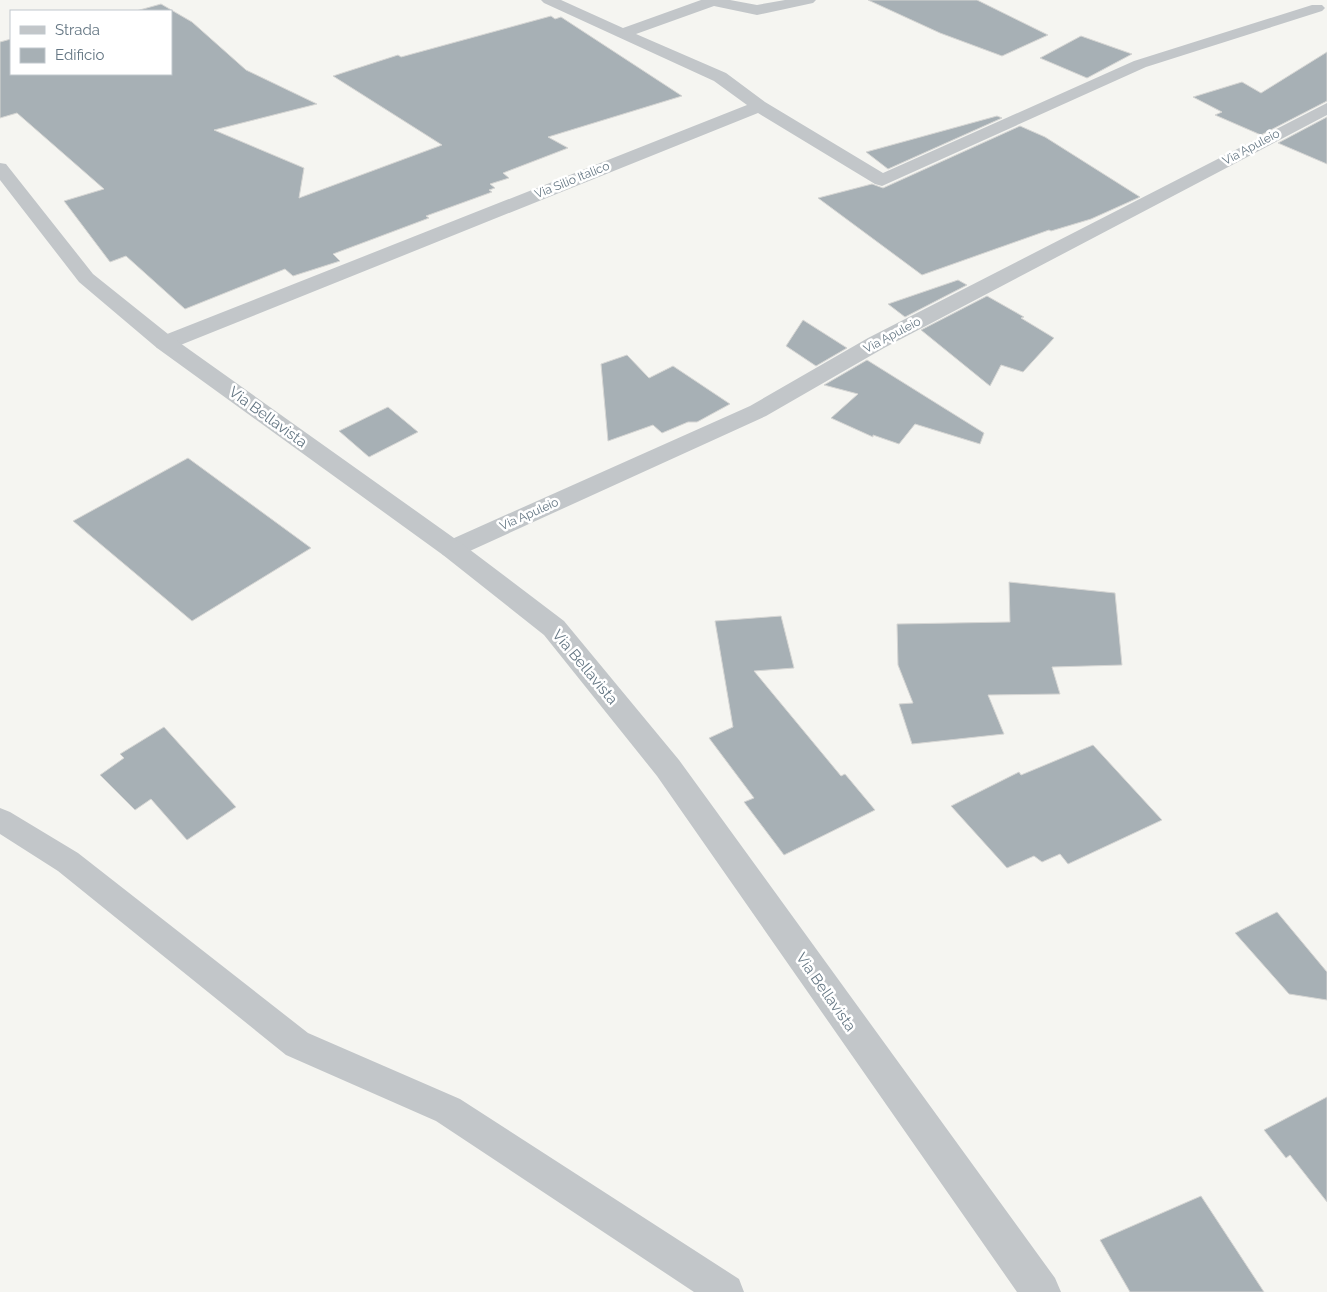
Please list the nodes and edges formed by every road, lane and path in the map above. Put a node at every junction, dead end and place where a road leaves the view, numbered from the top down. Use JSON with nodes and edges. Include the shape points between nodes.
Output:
{"nodes":[{"id":1,"x":549,"y":0,"type":"edge"},
{"id":2,"x":808,"y":0,"type":"edge"},
{"id":3,"x":1316,"y":8,"type":"dead end"},
{"id":4,"x":623,"y":33,"type":"junction"},
{"id":5,"x":759,"y":106,"type":"junction"},
{"id":6,"x":1327,"y":108,"type":"edge"},
{"id":7,"x":0,"y":168,"type":"edge"},
{"id":8,"x":165,"y":343,"type":"junction"},
{"id":9,"x":452,"y":549,"type":"junction"},
{"id":10,"x":0,"y":820,"type":"edge"},
{"id":11,"x":726,"y":1292,"type":"edge"},
{"id":12,"x":1041,"y":1292,"type":"edge"}],
"edges":[{"from":1,"to":4,"type":"street"},
{"from":2,"to":4,"type":"street","via":[[757,10],[714,1]]},
{"from":3,"to":5,"type":"street","via":[[1140,64],[882,180]]},
{"from":4,"to":5,"type":"street","via":[[720,77]]},
{"from":5,"to":8,"type":"street","name":"Via Silio Italico"},
{"from":6,"to":9,"type":"street","name":"Via Apuleio","via":[[876,343],[758,411]]},
{"from":7,"to":8,"type":"street","name":"Via Bellavista","via":[[86,278]]},
{"from":8,"to":9,"type":"street","name":"Via Bellavista"},
{"from":9,"to":12,"type":"street","name":"Via Bellavista","via":[[554,628],[668,768]]},
{"from":10,"to":11,"type":"lane","via":[[68,862],[298,1044],[448,1110]]}]}
